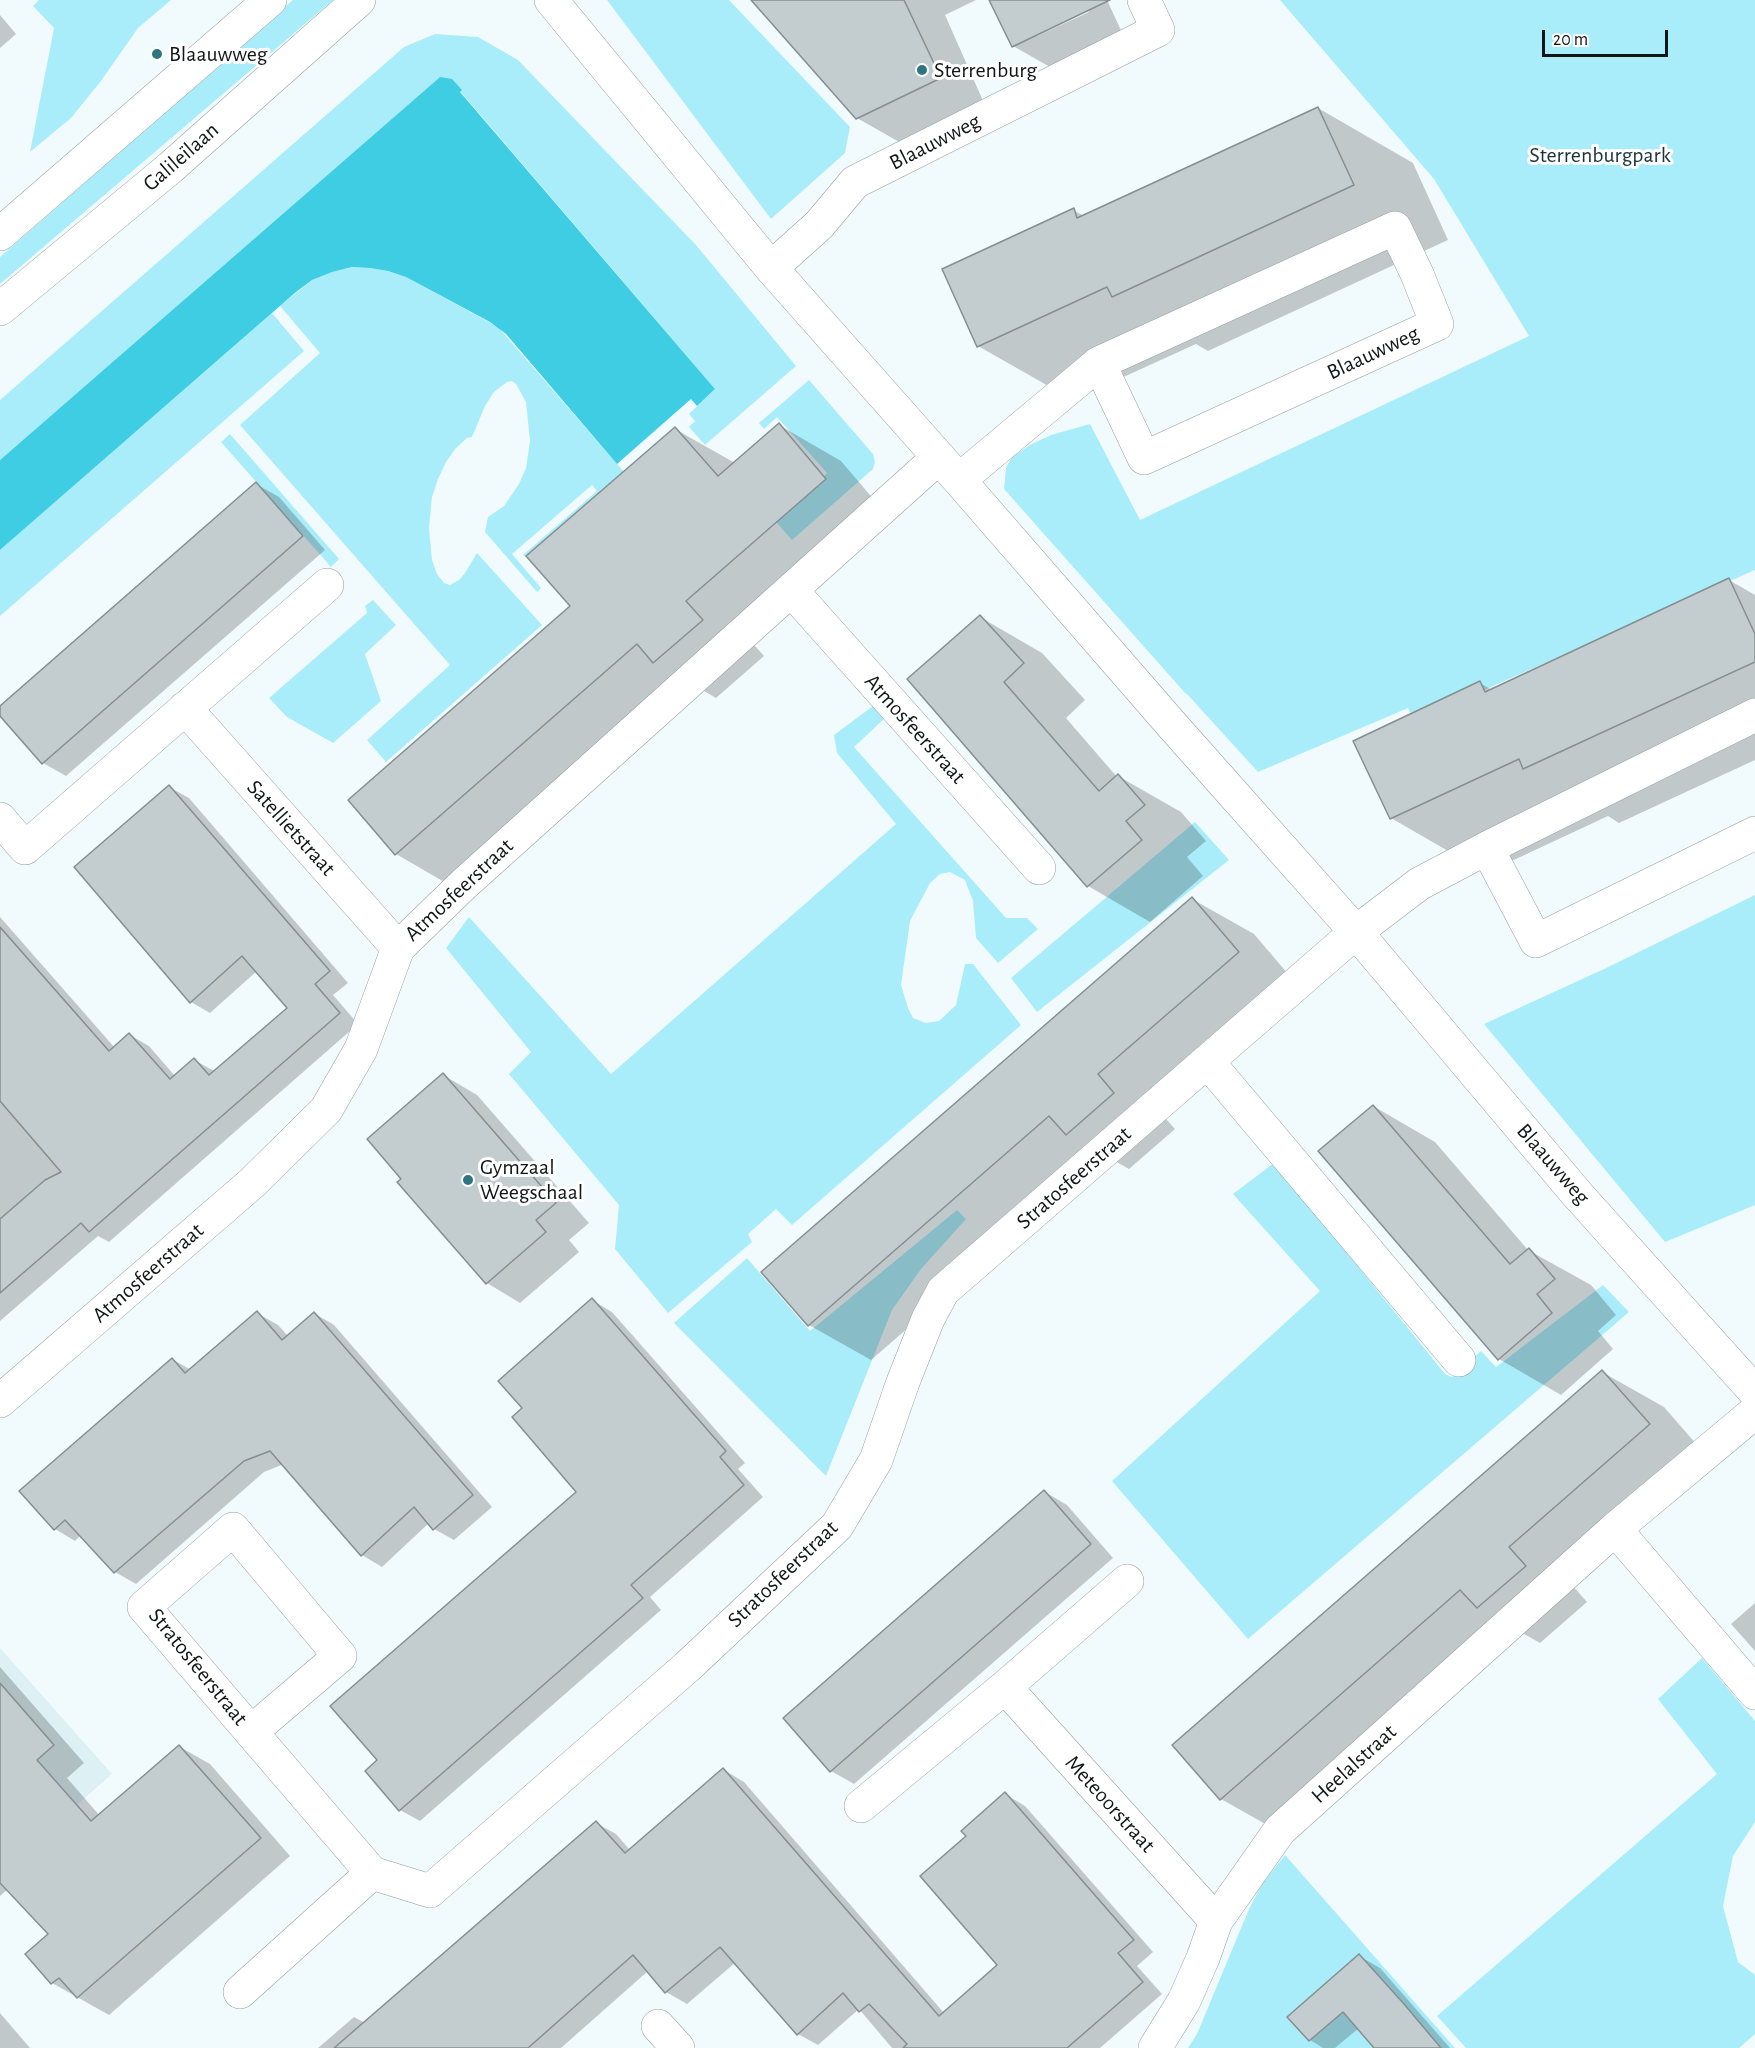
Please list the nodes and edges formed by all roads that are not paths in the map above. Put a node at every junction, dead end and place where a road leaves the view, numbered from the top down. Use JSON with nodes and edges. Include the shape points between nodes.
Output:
{"nodes":[{"id":1,"x":270,"y":0,"type":"edge"},
{"id":2,"x":360,"y":0,"type":"edge"},
{"id":3,"x":551,"y":0,"type":"edge"},
{"id":4,"x":1144,"y":0,"type":"edge"},
{"id":5,"x":0,"y":234,"type":"edge"},
{"id":6,"x":771,"y":268,"type":"junction"},
{"id":7,"x":0,"y":309,"type":"edge"},
{"id":8,"x":1099,"y":363,"type":"junction"},
{"id":9,"x":949,"y":468,"type":"junction"},
{"id":10,"x":327,"y":585,"type":"dead end"},
{"id":11,"x":792,"y":591,"type":"junction"},
{"id":12,"x":185,"y":708,"type":"junction"},
{"id":13,"x":1755,"y":715,"type":"edge"},
{"id":14,"x":0,"y":819,"type":"edge"},
{"id":15,"x":1755,"y":834,"type":"edge"},
{"id":16,"x":1487,"y":848,"type":"junction"},
{"id":17,"x":1039,"y":868,"type":"dead end"},
{"id":18,"x":1356,"y":932,"type":"junction"},
{"id":19,"x":398,"y":948,"type":"junction"},
{"id":20,"x":1207,"y":1062,"type":"junction"},
{"id":21,"x":1459,"y":1360,"type":"dead end"},
{"id":22,"x":1755,"y":1392,"type":"edge"},
{"id":23,"x":0,"y":1401,"type":"edge"},
{"id":24,"x":1755,"y":1412,"type":"edge"},
{"id":25,"x":1615,"y":1529,"type":"junction"},
{"id":26,"x":1127,"y":1581,"type":"dead end"},
{"id":27,"x":1005,"y":1687,"type":"junction"},
{"id":28,"x":1755,"y":1693,"type":"edge"},
{"id":29,"x":251,"y":1731,"type":"junction"},
{"id":30,"x":861,"y":1806,"type":"dead end"},
{"id":31,"x":372,"y":1873,"type":"junction"},
{"id":32,"x":1216,"y":1921,"type":"junction"},
{"id":33,"x":240,"y":1992,"type":"dead end"},
{"id":34,"x":1155,"y":2048,"type":"edge"}],
"edges":[{"from":1,"to":5,"type":"street"},
{"from":2,"to":7,"type":"street","name":"Galileïlaan","via":[[170,168]]},
{"from":3,"to":6,"type":"street","name":"Blaauwweg"},
{"from":4,"to":6,"type":"street","name":"Blaauwweg","via":[[1158,30],[855,182],[819,225]]},
{"from":6,"to":9,"type":"street","name":"Blaauwweg"},
{"from":8,"to":8,"type":"street","name":"Blaauwweg","via":[[1144,458],[1437,324],[1395,228]]},
{"from":8,"to":9,"type":"street","name":"Blaauwweg"},
{"from":9,"to":11,"type":"street","name":"Atmosfeerstraat"},
{"from":9,"to":18,"type":"street","name":"Blaauwweg"},
{"from":10,"to":12,"type":"street"},
{"from":11,"to":17,"type":"street","name":"Atmosfeerstraat"},
{"from":11,"to":19,"type":"street","name":"Atmosfeerstraat","via":[[464,884]]},
{"from":12,"to":14,"type":"street","via":[[25,848]]},
{"from":12,"to":19,"type":"street","name":"Satellietstraat"},
{"from":13,"to":16,"type":"street"},
{"from":15,"to":16,"type":"street","via":[[1536,941]]},
{"from":16,"to":18,"type":"street","via":[[1419,884]]},
{"from":18,"to":20,"type":"street","name":"Stratosfeerstraat"},
{"from":18,"to":22,"type":"street","name":"Blaauwweg","via":[[1577,1194]]},
{"from":19,"to":23,"type":"street","name":"Atmosfeerstraat","via":[[361,1049],[326,1110],[252,1183]]},
{"from":20,"to":21,"type":"street"},
{"from":20,"to":31,"type":"street","name":"Stratosfeerstraat","via":[[943,1291],[903,1382],[876,1460],[837,1526],[687,1667],[430,1892]]},
{"from":24,"to":25,"type":"street","name":"Heelalstraat"},
{"from":25,"to":28,"type":"street"},
{"from":25,"to":32,"type":"street","name":"Heelalstraat","via":[[1280,1830]]},
{"from":26,"to":27,"type":"street"},
{"from":27,"to":30,"type":"street"},
{"from":27,"to":32,"type":"street","name":"Meteoorstraat"},
{"from":29,"to":29,"type":"street","name":"Stratosfeerstraat","via":[[340,1656],[233,1529],[144,1607]]},
{"from":29,"to":31,"type":"street","name":"Stratosfeerstraat"},
{"from":31,"to":33,"type":"street"},
{"from":32,"to":34,"type":"street","name":"Heelalstraat","via":[[1184,2001]]}]}
